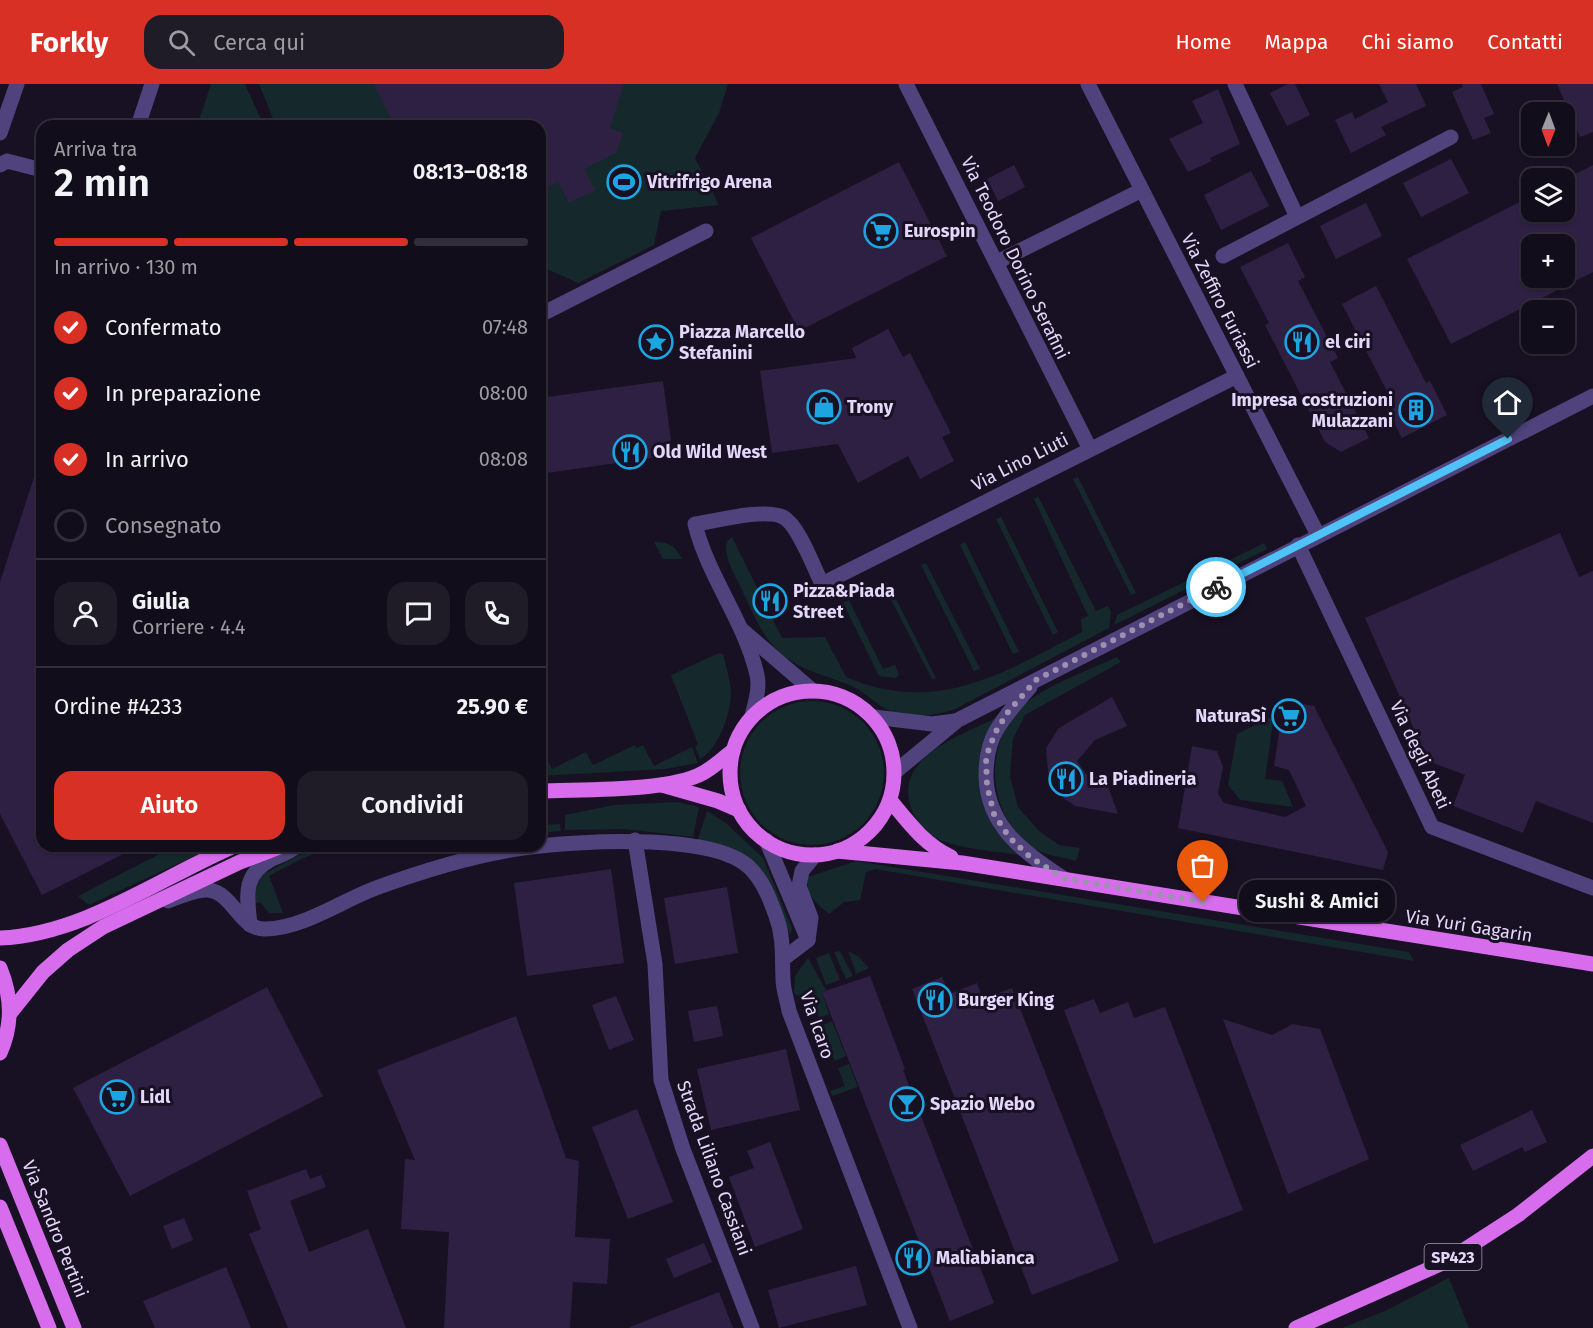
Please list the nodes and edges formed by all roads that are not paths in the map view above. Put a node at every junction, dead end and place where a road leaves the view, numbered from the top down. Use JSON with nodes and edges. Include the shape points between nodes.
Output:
{"nodes":[{"id":1,"x":17,"y":84,"type":"edge"},
{"id":2,"x":152,"y":84,"type":"edge"},
{"id":3,"x":906,"y":84,"type":"edge"},
{"id":4,"x":1088,"y":84,"type":"edge"},
{"id":5,"x":1235,"y":84,"type":"edge"},
{"id":6,"x":140,"y":120,"type":"edge"},
{"id":7,"x":0,"y":133,"type":"edge"},
{"id":8,"x":1451,"y":137,"type":"dead end"},
{"id":9,"x":0,"y":165,"type":"edge"},
{"id":10,"x":36,"y":168,"type":"edge"},
{"id":11,"x":1142,"y":190,"type":"junction"},
{"id":12,"x":1297,"y":217,"type":"junction"},
{"id":13,"x":706,"y":231,"type":"dead end"},
{"id":14,"x":1223,"y":256,"type":"dead end"},
{"id":15,"x":998,"y":262,"type":"junction"},
{"id":16,"x":546,"y":312,"type":"edge"},
{"id":17,"x":1237,"y":376,"type":"junction"},
{"id":18,"x":1593,"y":396,"type":"edge"},
{"id":19,"x":1090,"y":449,"type":"junction"},
{"id":20,"x":1318,"y":535,"type":"junction"},
{"id":21,"x":1299,"y":545,"type":"junction"},
{"id":22,"x":739,"y":627,"type":"junction"},
{"id":23,"x":1036,"y":680,"type":"junction"},
{"id":24,"x":813,"y":691,"type":"junction"},
{"id":25,"x":752,"y":716,"type":"junction"},
{"id":26,"x":874,"y":717,"type":"junction"},
{"id":27,"x":958,"y":720,"type":"junction"},
{"id":28,"x":733,"y":751,"type":"junction"},
{"id":29,"x":895,"y":772,"type":"junction"},
{"id":30,"x":659,"y":784,"type":"junction"},
{"id":31,"x":546,"y":791,"type":"edge"},
{"id":32,"x":890,"y":800,"type":"junction"},
{"id":33,"x":740,"y":810,"type":"junction"},
{"id":34,"x":635,"y":840,"type":"junction"},
{"id":35,"x":766,"y":840,"type":"junction"},
{"id":36,"x":546,"y":846,"type":"edge"},
{"id":37,"x":837,"y":851,"type":"junction"},
{"id":38,"x":222,"y":852,"type":"edge"},
{"id":39,"x":266,"y":852,"type":"edge"},
{"id":40,"x":286,"y":852,"type":"edge"},
{"id":41,"x":506,"y":852,"type":"edge"},
{"id":42,"x":815,"y":855,"type":"junction"},
{"id":43,"x":962,"y":863,"type":"junction"},
{"id":44,"x":1063,"y":878,"type":"junction"},
{"id":45,"x":1593,"y":888,"type":"edge"},
{"id":46,"x":142,"y":908,"type":"junction"},
{"id":47,"x":250,"y":925,"type":"junction"},
{"id":48,"x":0,"y":938,"type":"edge"},
{"id":49,"x":808,"y":940,"type":"junction"},
{"id":50,"x":783,"y":959,"type":"junction"},
{"id":51,"x":1586,"y":964,"type":"edge"},
{"id":52,"x":0,"y":968,"type":"edge"},
{"id":53,"x":1593,"y":971,"type":"edge"},
{"id":54,"x":11,"y":1012,"type":"junction"},
{"id":55,"x":0,"y":1053,"type":"edge"},
{"id":56,"x":0,"y":1145,"type":"edge"},
{"id":57,"x":1593,"y":1156,"type":"edge"},
{"id":58,"x":0,"y":1207,"type":"edge"},
{"id":59,"x":49,"y":1328,"type":"edge"},
{"id":60,"x":74,"y":1328,"type":"edge"},
{"id":61,"x":752,"y":1328,"type":"edge"},
{"id":62,"x":910,"y":1328,"type":"edge"},
{"id":63,"x":1296,"y":1328,"type":"edge"}],
"edges":[{"from":1,"to":7,"type":"street"},
{"from":2,"to":6,"type":"street"},
{"from":3,"to":15,"type":"street","name":"Via Teodoro Dorino Serafini"},
{"from":4,"to":11,"type":"street","name":"Via Zeffiro Furiassi"},
{"from":5,"to":12,"type":"street"},
{"from":8,"to":12,"type":"street"},
{"from":9,"to":10,"type":"street","via":[[7,161]]},
{"from":11,"to":15,"type":"street"},
{"from":11,"to":17,"type":"street","name":"Via Zeffiro Furiassi"},
{"from":12,"to":14,"type":"street"},
{"from":13,"to":16,"type":"street"},
{"from":15,"to":19,"type":"street","name":"Via Teodoro Dorino Serafini","via":[[1000,273]]},
{"from":17,"to":19,"type":"street","name":"Via Lino Liuti"},
{"from":17,"to":20,"type":"street","name":"Via Zeffiro Furiassi"},
{"from":18,"to":20,"type":"street"},
{"from":19,"to":22,"type":"street","name":"Via Lino Liuti","via":[[822,584],[792,525],[782,516],[762,514],[695,524],[708,564]]},
{"from":20,"to":21,"type":"street"},
{"from":21,"to":23,"type":"street"},
{"from":21,"to":45,"type":"street","name":"Via degli Abeti","via":[[1432,827]]},
{"from":22,"to":24,"type":"street"},
{"from":22,"to":25,"type":"street","via":[[757,675],[758,693]]},
{"from":23,"to":27,"type":"street"},
{"from":23,"to":44,"type":"street","via":[[995,733],[986,757],[987,786],[994,814],[1009,837],[1030,857]]},
{"from":24,"to":25,"type":"main road","name":"Via Yuri Gagarin","via":[[770,702]]},
{"from":24,"to":26,"type":"main road","name":"Via Yuri Gagarin","via":[[835,693]]},
{"from":25,"to":28,"type":"main road","name":"Via Yuri Gagarin"},
{"from":26,"to":27,"type":"street","via":[[932,724]]},
{"from":26,"to":29,"type":"main road","name":"Via Yuri Gagarin","via":[[892,752]]},
{"from":27,"to":29,"type":"street"},
{"from":28,"to":30,"type":"main road","name":"Via Yuri Gagarin","via":[[702,774]]},
{"from":28,"to":33,"type":"main road","name":"Via Yuri Gagarin","via":[[732,791]]},
{"from":29,"to":32,"type":"main road","name":"Via Yuri Gagarin"},
{"from":30,"to":31,"type":"main road","name":"Via Yuri Gagarin"},
{"from":30,"to":33,"type":"main road","name":"Via Yuri Gagarin"},
{"from":32,"to":37,"type":"main road","name":"Via Yuri Gagarin","via":[[860,840]]},
{"from":32,"to":43,"type":"main road","name":"Via Yuri Gagarin","via":[[934,849]]},
{"from":33,"to":35,"type":"main road","name":"Via Yuri Gagarin"},
{"from":34,"to":36,"type":"street","name":"Via Icaro"},
{"from":34,"to":50,"type":"street","name":"Via Icaro","via":[[694,847],[733,857],[749,867],[766,890],[777,917]]},
{"from":34,"to":61,"type":"street","name":"Strada Liliano Cassiani","via":[[655,964],[661,1080],[683,1149]]},
{"from":35,"to":42,"type":"main road","name":"Via Yuri Gagarin","via":[[781,848]]},
{"from":35,"to":49,"type":"street"},
{"from":37,"to":42,"type":"main road","name":"Via Yuri Gagarin"},
{"from":37,"to":43,"type":"main road","name":"Via Yuri Gagarin"},
{"from":38,"to":48,"type":"main road","via":[[54,930]]},
{"from":39,"to":46,"type":"main road"},
{"from":40,"to":47,"type":"street","via":[[258,867],[251,879],[247,890]]},
{"from":41,"to":47,"type":"street","name":"Via Icaro","via":[[461,860],[375,888],[287,926],[263,930]]},
{"from":42,"to":49,"type":"street","via":[[802,871],[799,886],[811,918]]},
{"from":43,"to":44,"type":"main road","name":"Via Yuri Gagarin"},
{"from":44,"to":51,"type":"main road","name":"Via Yuri Gagarin"},
{"from":46,"to":47,"type":"street","via":[[207,890],[222,894]]},
{"from":46,"to":54,"type":"main road","via":[[68,950],[43,972]]},
{"from":49,"to":50,"type":"street"},
{"from":50,"to":62,"type":"street","name":"Via Icaro","via":[[789,1011]]},
{"from":51,"to":53,"type":"main road","name":"Via Yuri Gagarin"},
{"from":52,"to":54,"type":"main road"},
{"from":54,"to":55,"type":"main road"},
{"from":56,"to":60,"type":"main road","name":"Via Sandro Pertini"},
{"from":57,"to":63,"type":"main road","number":"SP423","via":[[1518,1215],[1448,1261]]},
{"from":58,"to":59,"type":"main road"}]}
